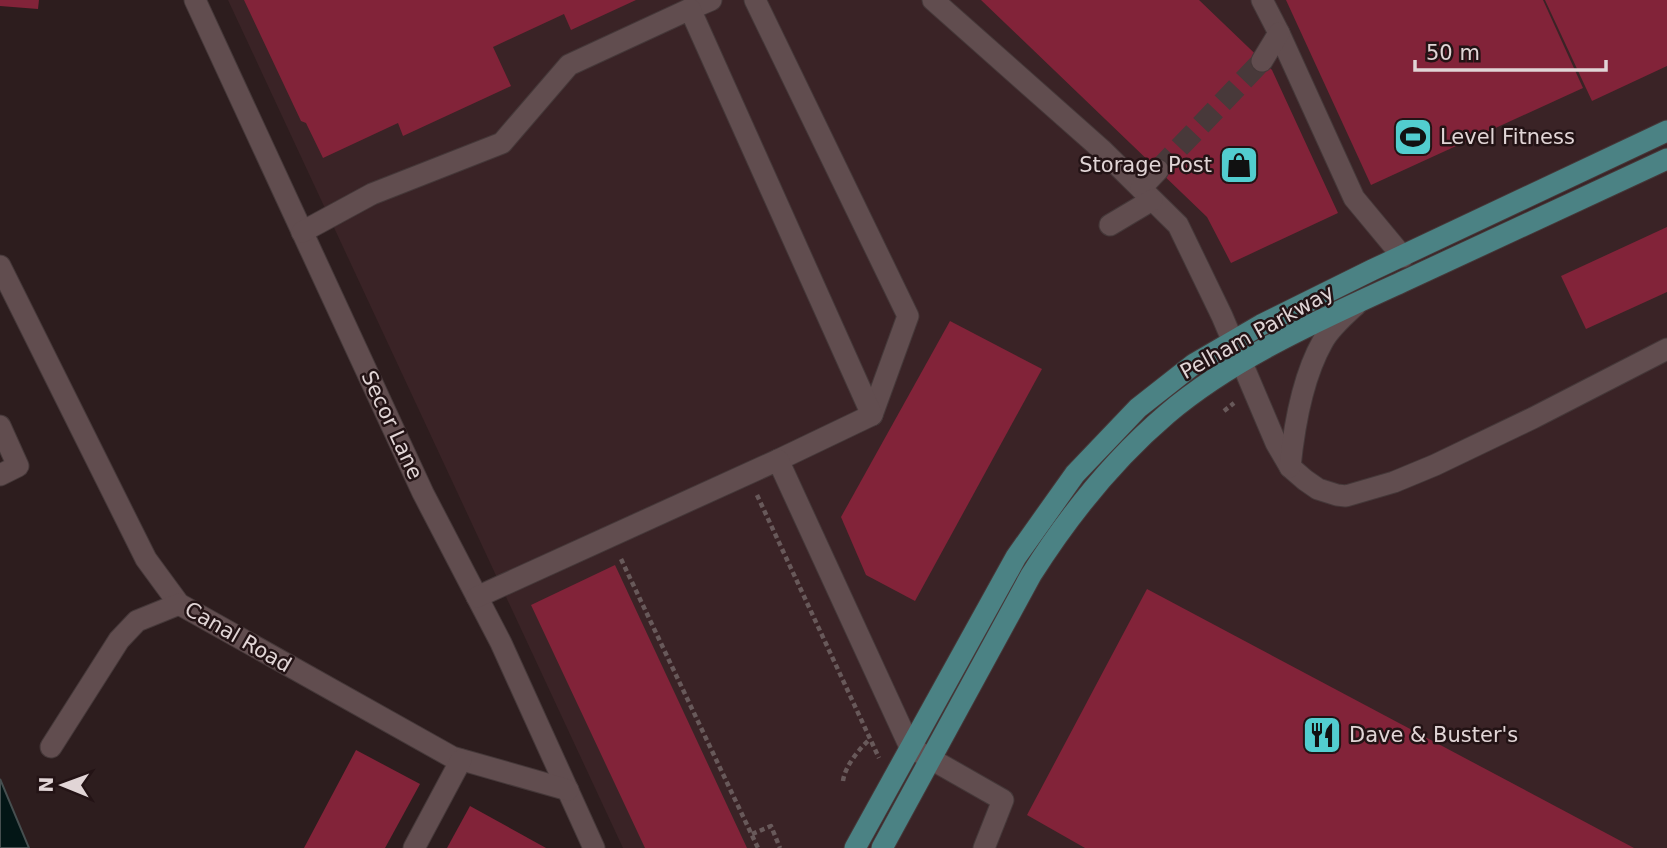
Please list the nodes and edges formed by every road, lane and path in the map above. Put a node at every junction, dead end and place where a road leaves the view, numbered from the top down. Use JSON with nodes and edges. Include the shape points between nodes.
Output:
{"nodes":[{"id":1,"x":195,"y":0,"type":"edge"},
{"id":2,"x":711,"y":0,"type":"edge"},
{"id":3,"x":755,"y":0,"type":"edge"},
{"id":4,"x":933,"y":0,"type":"edge"},
{"id":5,"x":1262,"y":0,"type":"edge"},
{"id":6,"x":690,"y":9,"type":"junction"},
{"id":7,"x":1279,"y":33,"type":"junction"},
{"id":8,"x":1262,"y":61,"type":"tunnel mouth"},
{"id":9,"x":1667,"y":131,"type":"edge"},
{"id":10,"x":1667,"y":159,"type":"edge"},
{"id":11,"x":1158,"y":170,"type":"tunnel mouth"},
{"id":12,"x":1146,"y":194,"type":"junction"},
{"id":13,"x":1110,"y":225,"type":"dead end"},
{"id":14,"x":302,"y":232,"type":"junction"},
{"id":15,"x":1403,"y":257,"type":"junction"},
{"id":16,"x":2,"y":273,"type":"edge"},
{"id":17,"x":1363,"y":300,"type":"junction"},
{"id":18,"x":1233,"y":342,"type":"junction"},
{"id":19,"x":1667,"y":349,"type":"edge"},
{"id":20,"x":1241,"y":363,"type":"junction"},
{"id":21,"x":1234,"y":403,"type":"dead end"},
{"id":22,"x":1224,"y":411,"type":"dead end"},
{"id":23,"x":872,"y":415,"type":"junction"},
{"id":24,"x":0,"y":426,"type":"edge"},
{"id":25,"x":778,"y":460,"type":"junction"},
{"id":26,"x":1290,"y":467,"type":"junction"},
{"id":27,"x":0,"y":475,"type":"edge"},
{"id":28,"x":757,"y":495,"type":"dead end"},
{"id":29,"x":621,"y":559,"type":"dead end"},
{"id":30,"x":477,"y":597,"type":"junction"},
{"id":31,"x":179,"y":604,"type":"junction"},
{"id":32,"x":870,"y":739,"type":"junction"},
{"id":33,"x":51,"y":747,"type":"dead end"},
{"id":34,"x":910,"y":747,"type":"junction"},
{"id":35,"x":879,"y":758,"type":"dead end"},
{"id":36,"x":930,"y":759,"type":"junction"},
{"id":37,"x":461,"y":760,"type":"junction"},
{"id":38,"x":843,"y":781,"type":"dead end"},
{"id":39,"x":568,"y":790,"type":"junction"},
{"id":40,"x":752,"y":834,"type":"junction"},
{"id":41,"x":414,"y":848,"type":"edge"},
{"id":42,"x":594,"y":848,"type":"edge"},
{"id":43,"x":758,"y":848,"type":"edge"},
{"id":44,"x":780,"y":848,"type":"edge"},
{"id":45,"x":855,"y":848,"type":"edge"},
{"id":46,"x":882,"y":848,"type":"edge"},
{"id":47,"x":984,"y":848,"type":"edge"}],
"edges":[{"from":1,"to":14,"type":"street","name":"Secor Lane"},
{"from":2,"to":6,"type":"street"},
{"from":3,"to":23,"type":"street","via":[[908,316]]},
{"from":4,"to":12,"type":"street"},
{"from":5,"to":7,"type":"street"},
{"from":6,"to":14,"type":"street","via":[[569,65],[502,143],[372,194]]},
{"from":6,"to":23,"type":"street"},
{"from":7,"to":8,"type":"street"},
{"from":7,"to":15,"type":"street","via":[[1354,198]]},
{"from":9,"to":15,"type":"main road","name":"Pelham Parkway"},
{"from":10,"to":17,"type":"main road","name":"Pelham Parkway"},
{"from":11,"to":12,"type":"street"},
{"from":12,"to":13,"type":"street"},
{"from":12,"to":18,"type":"street","via":[[1178,225]]},
{"from":14,"to":30,"type":"street","name":"Secor Lane","via":[[423,493]]},
{"from":15,"to":18,"type":"main road","name":"Pelham Parkway"},
{"from":16,"to":31,"type":"street","name":"Canal Road","via":[[146,559]]},
{"from":17,"to":20,"type":"main road","name":"Pelham Parkway"},
{"from":17,"to":26,"type":"street","via":[[1323,340],[1309,373]]},
{"from":18,"to":20,"type":"street"},
{"from":18,"to":34,"type":"main road","name":"Pelham Parkway","via":[[1194,364],[1138,408],[1075,474],[1016,557]]},
{"from":19,"to":26,"type":"street","via":[[1394,482],[1337,495],[1318,489]]},
{"from":20,"to":26,"type":"street"},
{"from":20,"to":36,"type":"main road","name":"Pelham Parkway","via":[[1168,413],[1083,500],[1031,575]]},
{"from":21,"to":22,"type":"path"},
{"from":23,"to":25,"type":"street"},
{"from":24,"to":27,"type":"street","via":[[18,466]]},
{"from":25,"to":30,"type":"street"},
{"from":25,"to":34,"type":"street"},
{"from":28,"to":32,"type":"path"},
{"from":29,"to":40,"type":"path"},
{"from":30,"to":39,"type":"street","name":"Secor Lane"},
{"from":31,"to":33,"type":"street","via":[[137,621],[119,640]]},
{"from":31,"to":37,"type":"street","name":"Canal Road"},
{"from":32,"to":35,"type":"path"},
{"from":32,"to":38,"type":"path"},
{"from":34,"to":36,"type":"street"},
{"from":34,"to":45,"type":"main road","name":"Pelham Parkway"},
{"from":36,"to":46,"type":"main road","name":"Pelham Parkway"},
{"from":36,"to":47,"type":"street","via":[[1003,800]]},
{"from":37,"to":39,"type":"street","name":"Canal Road"},
{"from":37,"to":41,"type":"street"},
{"from":39,"to":42,"type":"street","name":"Secor Lane"},
{"from":40,"to":43,"type":"path"},
{"from":40,"to":44,"type":"path","via":[[771,826]]}]}
